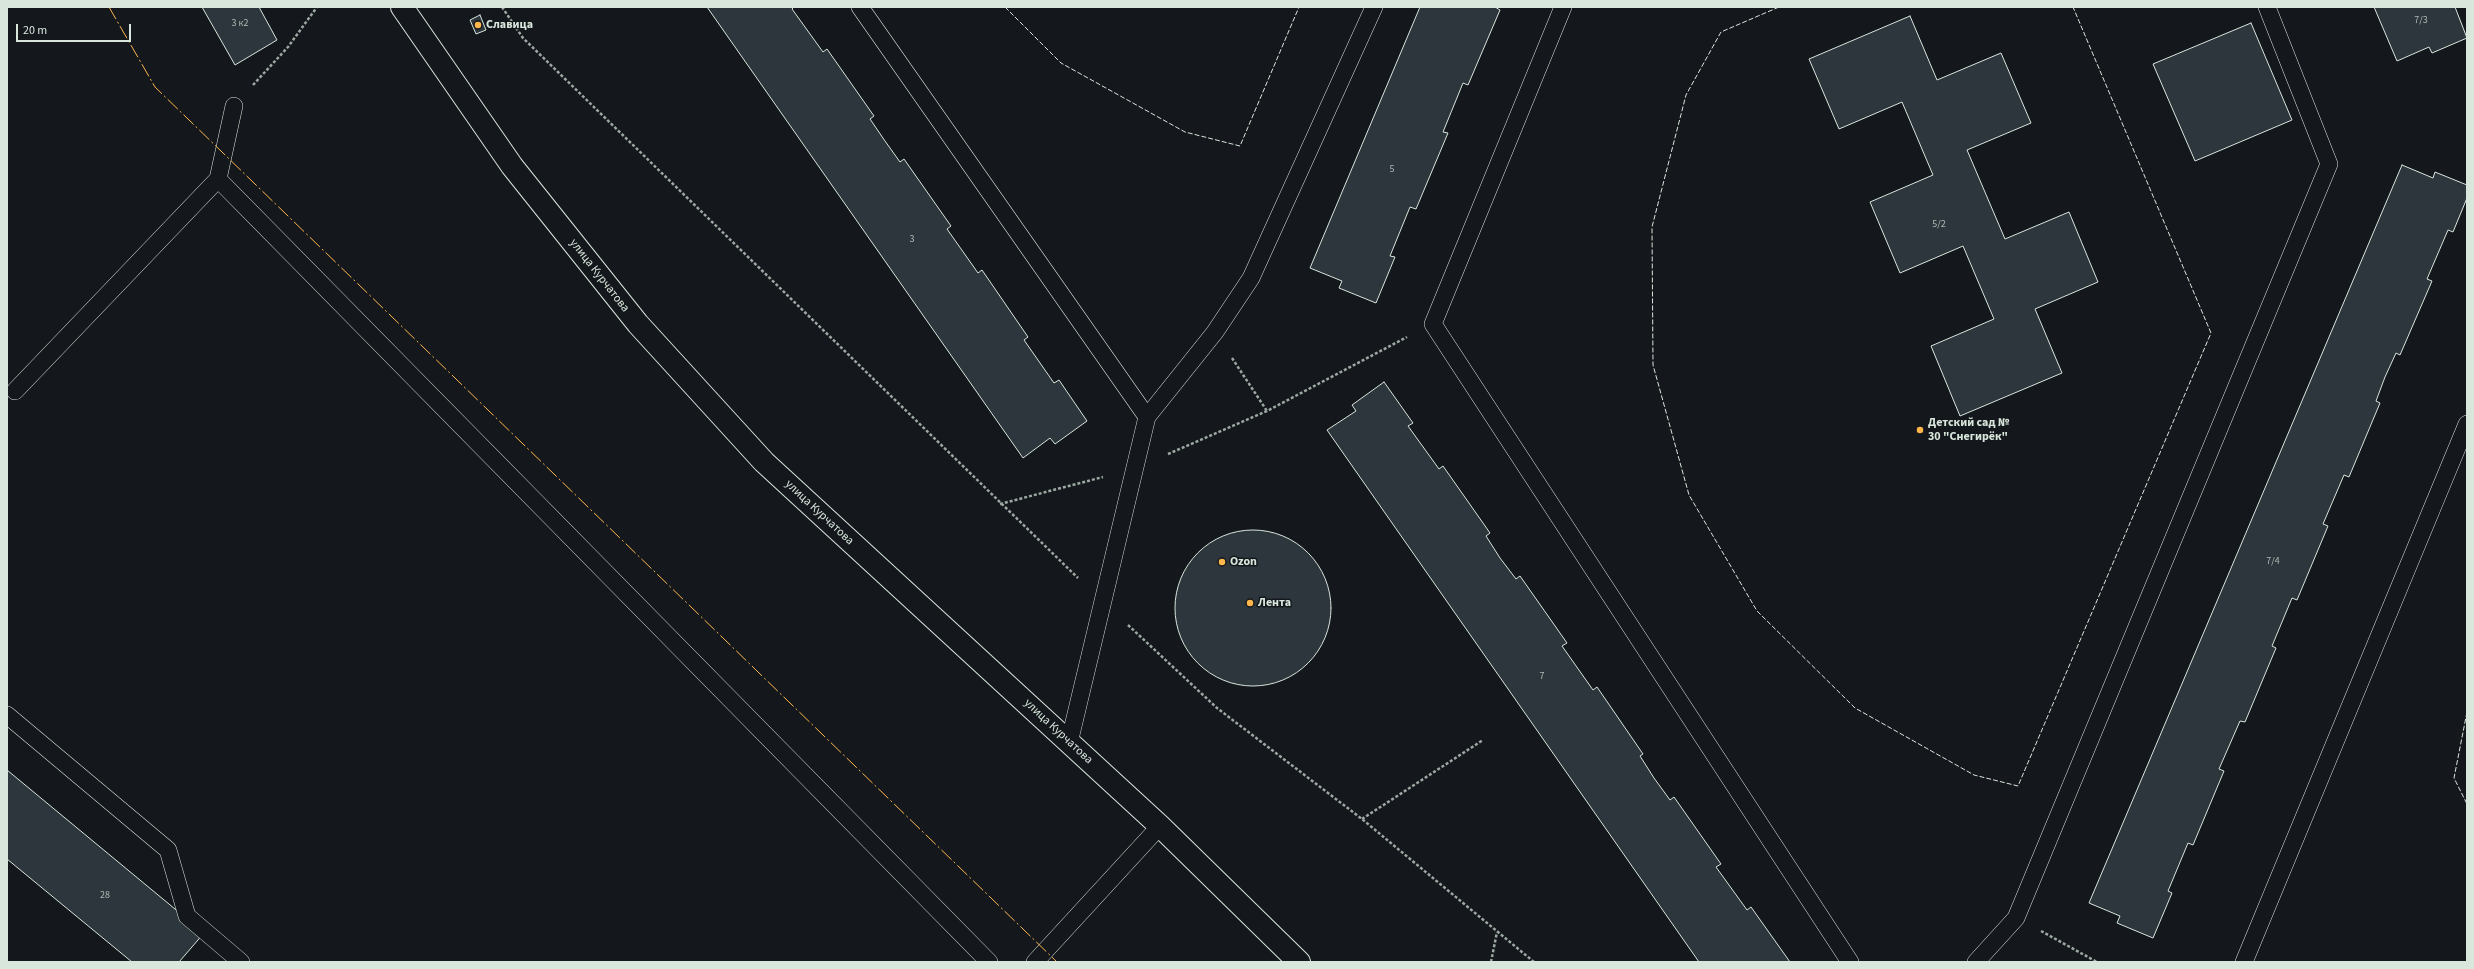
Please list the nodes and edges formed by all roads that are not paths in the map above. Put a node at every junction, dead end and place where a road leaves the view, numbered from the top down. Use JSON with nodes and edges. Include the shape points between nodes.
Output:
{"nodes":[{"id":1,"x":402,"y":7,"type":"edge"},
{"id":2,"x":860,"y":7,"type":"edge"},
{"id":3,"x":1374,"y":7,"type":"edge"},
{"id":4,"x":1563,"y":7,"type":"edge"},
{"id":5,"x":2267,"y":7,"type":"edge"},
{"id":6,"x":234,"y":106,"type":"road end"},
{"id":7,"x":218,"y":179,"type":"junction"},
{"id":8,"x":15,"y":391,"type":"dead end"},
{"id":9,"x":1147,"y":417,"type":"junction"},
{"id":10,"x":2467,"y":424,"type":"edge"},
{"id":11,"x":7,"y":714,"type":"edge"},
{"id":12,"x":1069,"y":743,"type":"junction"},
{"id":13,"x":1160,"y":826,"type":"junction"},
{"id":14,"x":242,"y":962,"type":"edge"},
{"id":15,"x":990,"y":962,"type":"edge"},
{"id":16,"x":1036,"y":962,"type":"edge"},
{"id":17,"x":1299,"y":962,"type":"edge"},
{"id":18,"x":1850,"y":962,"type":"edge"},
{"id":19,"x":1976,"y":962,"type":"edge"},
{"id":20,"x":2244,"y":962,"type":"edge"}],
"edges":[{"from":1,"to":12,"type":"main road","name":"улица Курчатова","via":[[512,166],[638,324],[764,462]]},
{"from":2,"to":9,"type":"lane"},
{"from":3,"to":9,"type":"lane","via":[[1251,278],[1216,332]]},
{"from":4,"to":18,"type":"lane","via":[[1433,324]]},
{"from":5,"to":19,"type":"lane","via":[[2329,164],[2016,918]]},
{"from":6,"to":7,"type":"lane"},
{"from":7,"to":8,"type":"lane"},
{"from":7,"to":15,"type":"lane"},
{"from":9,"to":12,"type":"lane"},
{"from":10,"to":20,"type":"lane"},
{"from":11,"to":14,"type":"lane","via":[[168,850],[187,916]]},
{"from":12,"to":13,"type":"main road","name":"улица Курчатова"},
{"from":13,"to":16,"type":"lane"},
{"from":13,"to":17,"type":"main road","name":"улица Курчатова"}]}
